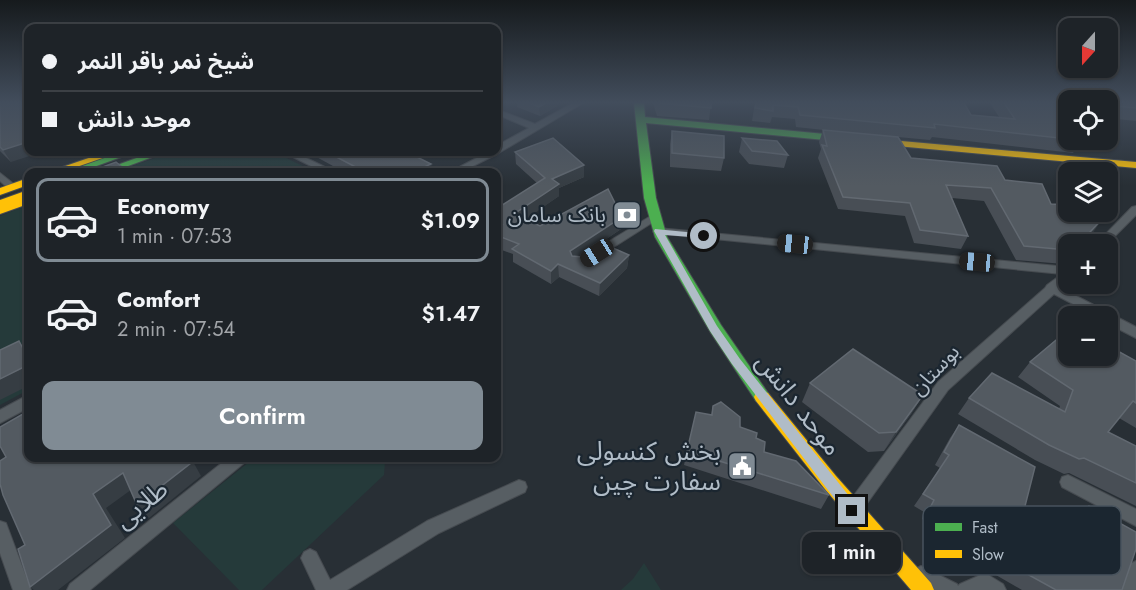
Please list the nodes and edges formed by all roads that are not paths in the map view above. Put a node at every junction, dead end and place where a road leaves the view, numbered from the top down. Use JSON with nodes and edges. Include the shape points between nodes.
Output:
{"nodes":[{"id":1,"x":532,"y":131,"type":"edge"},
{"id":2,"x":643,"y":131,"type":"edge"},
{"id":3,"x":758,"y":131,"type":"edge"},
{"id":4,"x":501,"y":148,"type":"edge"},
{"id":5,"x":103,"y":156,"type":"edge"},
{"id":6,"x":118,"y":156,"type":"edge"},
{"id":7,"x":132,"y":156,"type":"edge"},
{"id":8,"x":149,"y":156,"type":"edge"},
{"id":9,"x":296,"y":156,"type":"edge"},
{"id":10,"x":485,"y":156,"type":"edge"},
{"id":11,"x":1136,"y":165,"type":"edge"},
{"id":12,"x":65,"y":168,"type":"edge"},
{"id":13,"x":82,"y":168,"type":"edge"},
{"id":14,"x":98,"y":168,"type":"edge"},
{"id":15,"x":115,"y":168,"type":"edge"},
{"id":16,"x":322,"y":168,"type":"edge"},
{"id":17,"x":462,"y":168,"type":"edge"},
{"id":18,"x":0,"y":176,"type":"edge"},
{"id":19,"x":24,"y":183,"type":"edge"},
{"id":20,"x":24,"y":189,"type":"edge"},
{"id":21,"x":6,"y":190,"type":"edge"},
{"id":22,"x":24,"y":195,"type":"edge"},
{"id":23,"x":0,"y":198,"type":"edge"},
{"id":24,"x":24,"y":202,"type":"edge"},
{"id":25,"x":0,"y":204,"type":"edge"},
{"id":26,"x":0,"y":211,"type":"edge"},
{"id":27,"x":1134,"y":215,"type":"edge"},
{"id":28,"x":654,"y":217,"type":"junction"},
{"id":29,"x":658,"y":231,"type":"junction"},
{"id":30,"x":1112,"y":234,"type":"edge"},
{"id":31,"x":587,"y":259,"type":"edge"},
{"id":32,"x":1058,"y":272,"type":"edge"},
{"id":33,"x":1058,"y":282,"type":"edge"},
{"id":34,"x":1051,"y":288,"type":"junction"},
{"id":35,"x":1085,"y":306,"type":"edge"},
{"id":36,"x":1118,"y":323,"type":"edge"},
{"id":37,"x":1136,"y":333,"type":"edge"},
{"id":38,"x":24,"y":403,"type":"edge"},
{"id":39,"x":0,"y":417,"type":"edge"},
{"id":40,"x":234,"y":462,"type":"edge"},
{"id":41,"x":1068,"y":482,"type":"dead end"},
{"id":42,"x":519,"y":487,"type":"dead end"},
{"id":43,"x":1113,"y":506,"type":"edge"},
{"id":44,"x":1121,"y":510,"type":"edge"},
{"id":45,"x":852,"y":511,"type":"junction"},
{"id":46,"x":1136,"y":518,"type":"edge"},
{"id":47,"x":0,"y":529,"type":"edge"},
{"id":48,"x":310,"y":558,"type":"dead end"},
{"id":49,"x":902,"y":565,"type":"junction"},
{"id":50,"x":1136,"y":570,"type":"edge"},
{"id":51,"x":22,"y":590,"type":"edge"},
{"id":52,"x":76,"y":590,"type":"edge"},
{"id":53,"x":325,"y":590,"type":"edge"},
{"id":54,"x":330,"y":590,"type":"edge"},
{"id":55,"x":924,"y":590,"type":"edge"},
{"id":56,"x":951,"y":590,"type":"edge"},
{"id":57,"x":966,"y":590,"type":"edge"},
{"id":58,"x":997,"y":590,"type":"edge"},
{"id":59,"x":1131,"y":590,"type":"edge"}],
"edges":[{"from":1,"to":4,"type":"street"},
{"from":2,"to":28,"type":"main road","name":"موحد دانش"},
{"from":3,"to":11,"type":"main road"},
{"from":5,"to":12,"type":"main road"},
{"from":6,"to":13,"type":"main road"},
{"from":7,"to":14,"type":"main road"},
{"from":8,"to":15,"type":"main road"},
{"from":9,"to":16,"type":"street"},
{"from":10,"to":17,"type":"street"},
{"from":18,"to":21,"type":"street"},
{"from":19,"to":21,"type":"main road"},
{"from":20,"to":23,"type":"main road"},
{"from":22,"to":25,"type":"main road"},
{"from":24,"to":26,"type":"main road"},
{"from":27,"to":30,"type":"street"},
{"from":28,"to":29,"type":"main road","name":"موحد دانش"},
{"from":28,"to":31,"type":"street"},
{"from":29,"to":32,"type":"street"},
{"from":29,"to":45,"type":"main road","name":"موحد دانش","via":[[736,362]]},
{"from":33,"to":34,"type":"street","name":"بوستان"},
{"from":34,"to":35,"type":"street"},
{"from":34,"to":45,"type":"street","name":"بوستان","via":[[943,386]]},
{"from":36,"to":37,"type":"street"},
{"from":38,"to":39,"type":"street"},
{"from":40,"to":52,"type":"street","name":"طلایی"},
{"from":41,"to":43,"type":"street"},
{"from":42,"to":54,"type":"street","via":[[433,527]]},
{"from":44,"to":46,"type":"street"},
{"from":45,"to":49,"type":"main road","name":"موحد دانش"},
{"from":47,"to":51,"type":"street"},
{"from":48,"to":53,"type":"street"},
{"from":49,"to":55,"type":"main road","name":"موحد دانش"},
{"from":49,"to":56,"type":"street"},
{"from":50,"to":59,"type":"street"},
{"from":57,"to":58,"type":"street","via":[[985,582]]}]}
